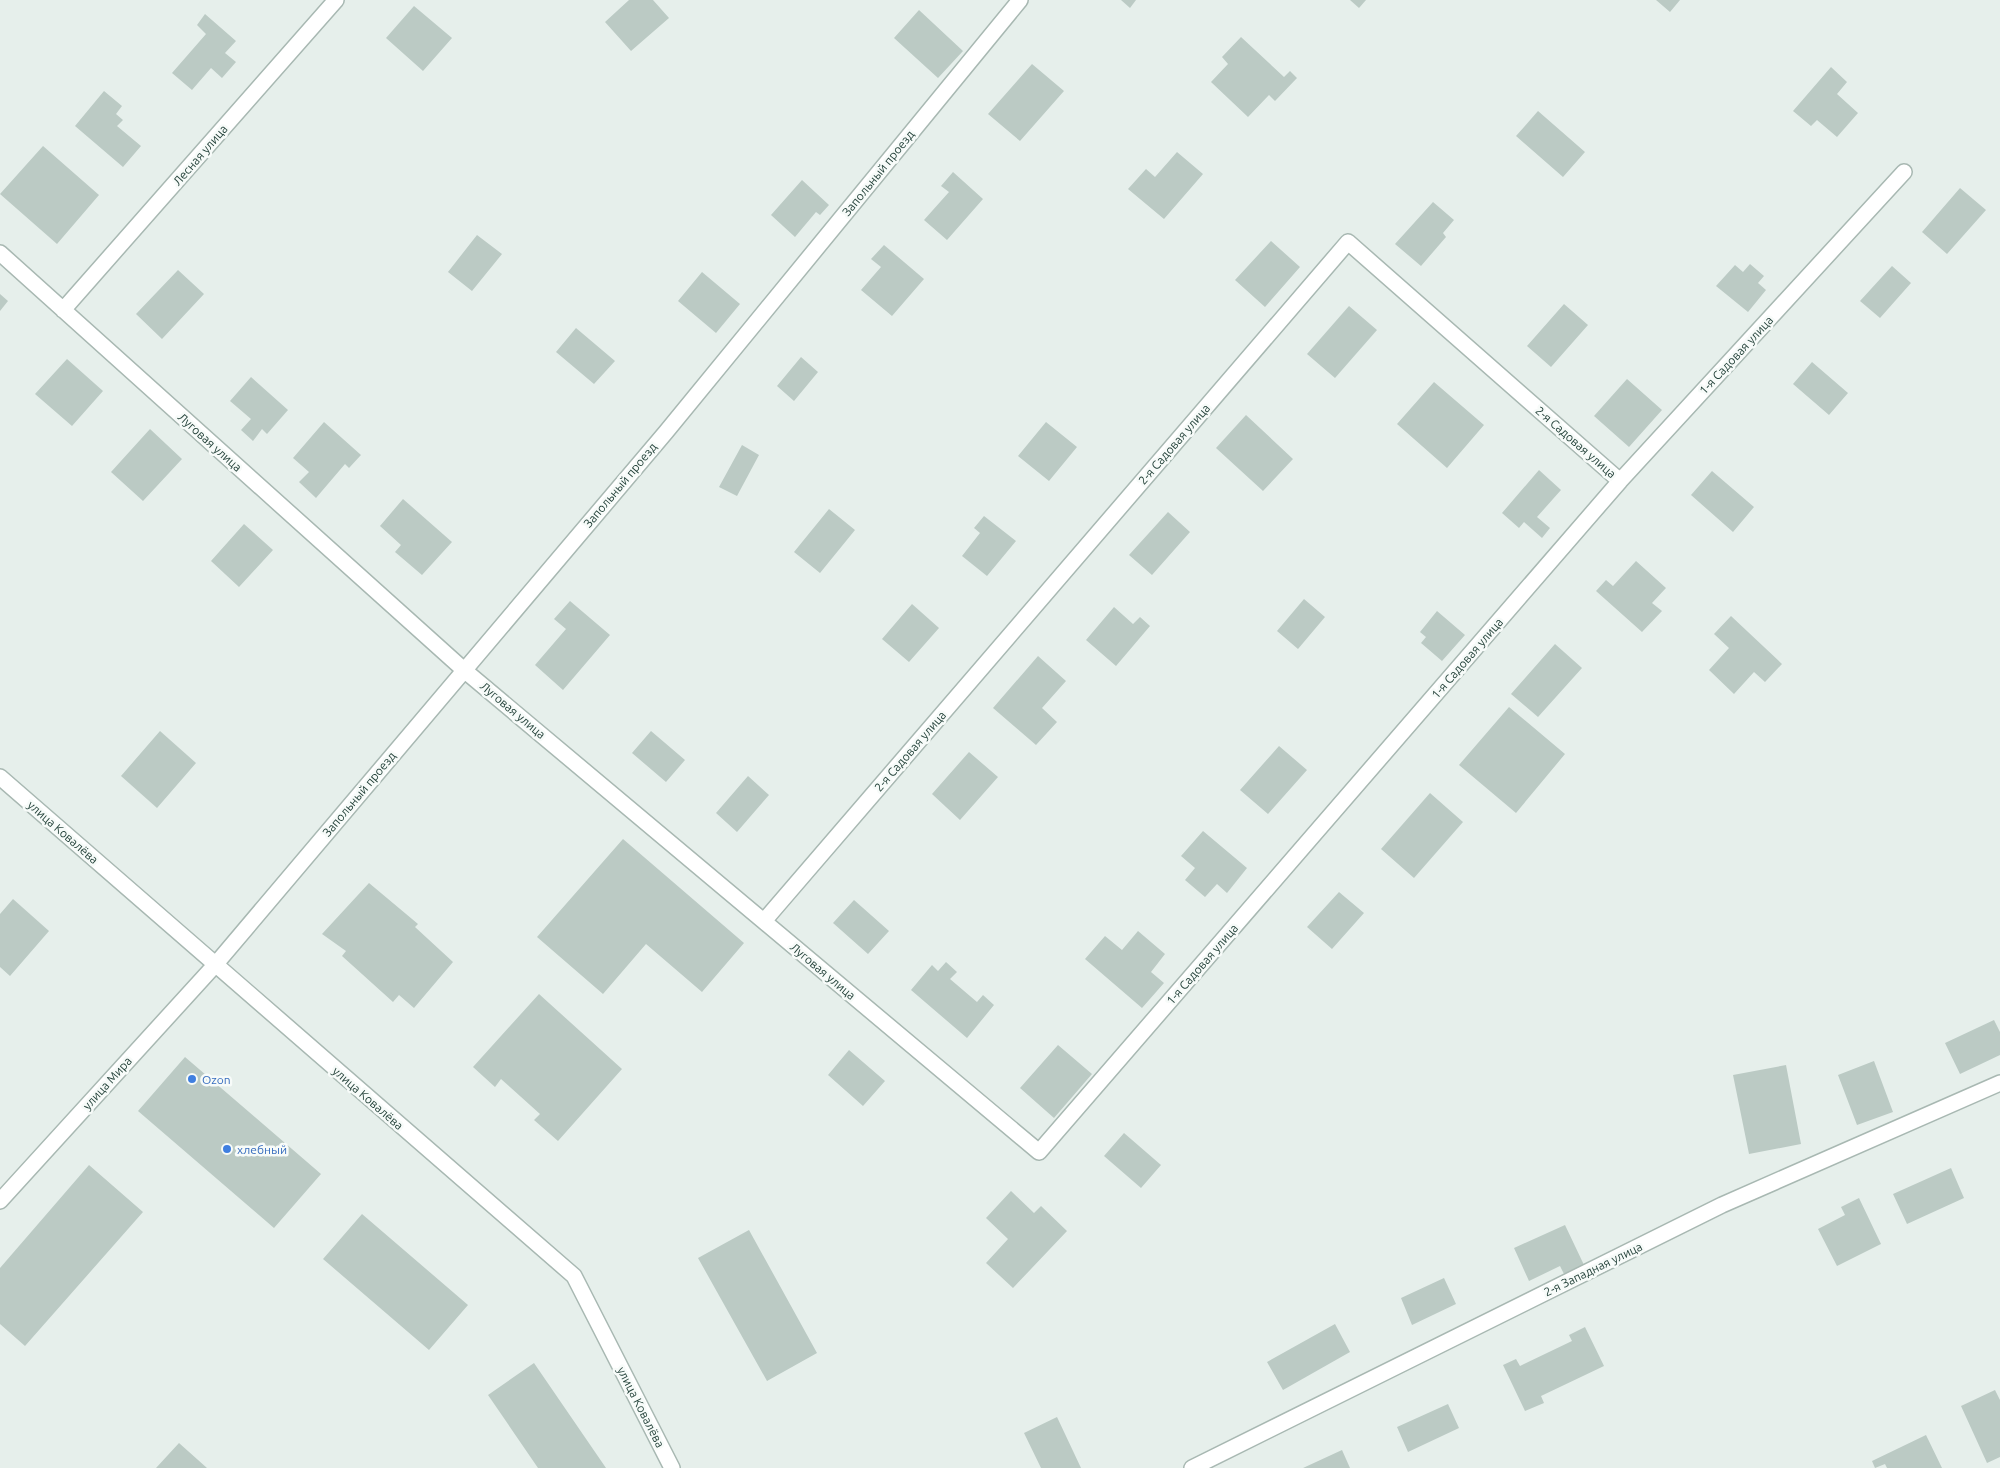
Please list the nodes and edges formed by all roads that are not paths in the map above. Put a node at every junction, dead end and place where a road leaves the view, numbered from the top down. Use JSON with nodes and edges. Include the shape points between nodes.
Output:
{"nodes":[{"id":1,"x":336,"y":0,"type":"edge"},
{"id":2,"x":1020,"y":0,"type":"edge"},
{"id":3,"x":1904,"y":172,"type":"dead end"},
{"id":4,"x":0,"y":253,"type":"edge"},
{"id":5,"x":63,"y":310,"type":"junction"},
{"id":6,"x":1620,"y":481,"type":"junction"},
{"id":7,"x":464,"y":670,"type":"junction"},
{"id":8,"x":0,"y":777,"type":"edge"},
{"id":9,"x":764,"y":921,"type":"junction"},
{"id":10,"x":215,"y":965,"type":"junction"},
{"id":11,"x":2000,"y":1084,"type":"edge"},
{"id":12,"x":1040,"y":1152,"type":"joint"},
{"id":13,"x":0,"y":1201,"type":"edge"},
{"id":14,"x":672,"y":1468,"type":"edge"},
{"id":15,"x":1192,"y":1468,"type":"edge"}],
"edges":[{"from":1,"to":5,"type":"street","name":"Лесная улица"},
{"from":2,"to":7,"type":"street","name":"Запольный проезд","via":[[672,424]]},
{"from":3,"to":6,"type":"street","name":"1-я Садовая улица"},
{"from":4,"to":5,"type":"street","name":"Луговая улица"},
{"from":5,"to":7,"type":"street","name":"Луговая улица"},
{"from":6,"to":9,"type":"street","name":"2-я Садовая улица","via":[[1348,242]]},
{"from":6,"to":12,"type":"street","name":"1-я Садовая улица"},
{"from":7,"to":9,"type":"street","name":"Луговая улица"},
{"from":7,"to":10,"type":"street","name":"Запольный проезд"},
{"from":8,"to":10,"type":"street","name":"улица Ковалёва"},
{"from":9,"to":12,"type":"street","name":"Луговая улица"},
{"from":10,"to":13,"type":"street","name":"улица Мира"},
{"from":10,"to":14,"type":"street","name":"улица Ковалёва","via":[[574,1276]]},
{"from":11,"to":15,"type":"street","name":"2-я Западная улица","via":[[1722,1205]]}]}
